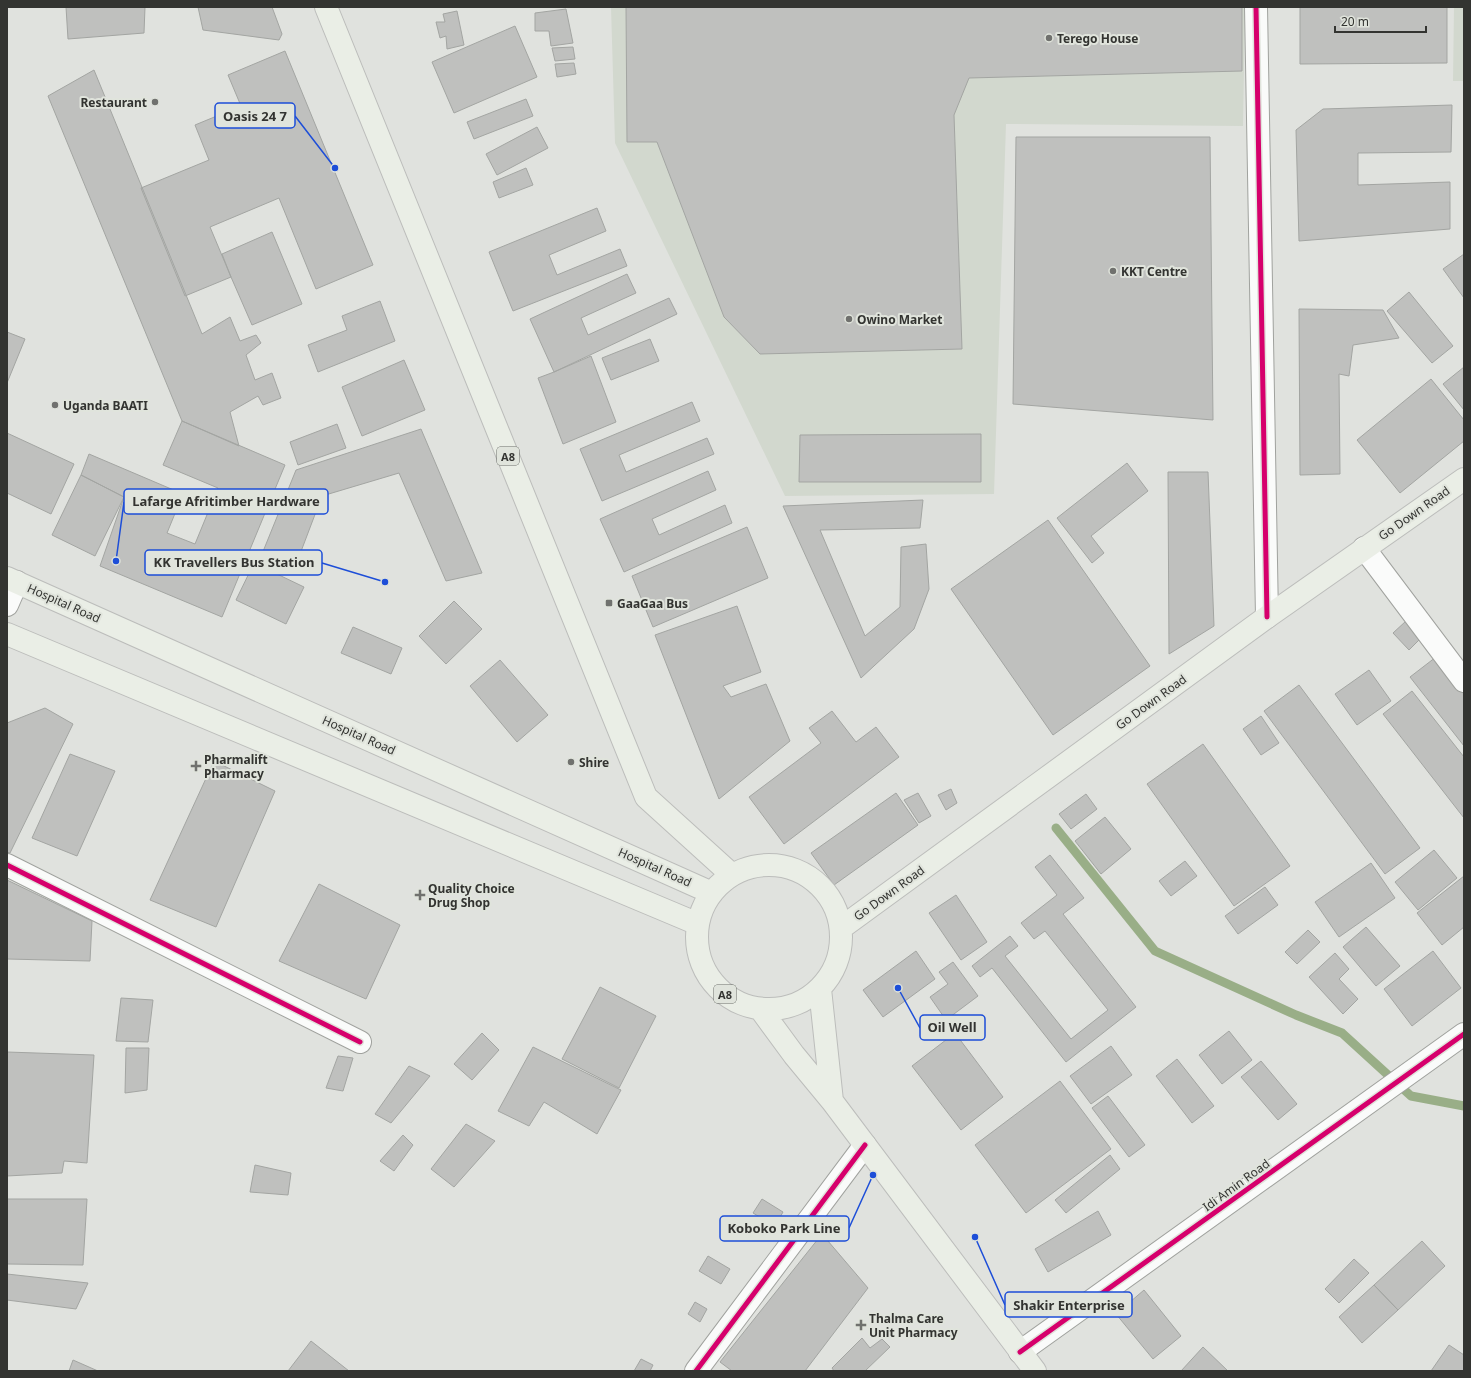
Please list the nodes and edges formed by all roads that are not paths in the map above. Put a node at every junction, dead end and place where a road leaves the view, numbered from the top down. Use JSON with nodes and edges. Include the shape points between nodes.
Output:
{"nodes":[{"id":1,"x":326,"y":7,"type":"edge"},
{"id":2,"x":1256,"y":7,"type":"edge"},
{"id":3,"x":1464,"y":479,"type":"edge"},
{"id":4,"x":1364,"y":548,"type":"junction"},
{"id":5,"x":12,"y":580,"type":"edge"},
{"id":6,"x":7,"y":605,"type":"edge"},
{"id":7,"x":1267,"y":617,"type":"junction"},
{"id":8,"x":7,"y":634,"type":"edge"},
{"id":9,"x":1464,"y":681,"type":"edge"},
{"id":10,"x":7,"y":865,"type":"edge"},
{"id":11,"x":732,"y":875,"type":"junction"},
{"id":12,"x":712,"y":892,"type":"junction"},
{"id":13,"x":698,"y":924,"type":"junction"},
{"id":14,"x":841,"y":928,"type":"junction"},
{"id":15,"x":820,"y":989,"type":"junction"},
{"id":16,"x":761,"y":1010,"type":"junction"},
{"id":17,"x":1464,"y":1034,"type":"edge"},
{"id":18,"x":360,"y":1042,"type":"dead end"},
{"id":19,"x":832,"y":1101,"type":"junction"},
{"id":20,"x":865,"y":1145,"type":"junction"},
{"id":21,"x":1020,"y":1352,"type":"junction"},
{"id":22,"x":696,"y":1371,"type":"edge"},
{"id":23,"x":1035,"y":1371,"type":"edge"}],
"edges":[{"from":1,"to":11,"type":"main road","number":"A8","via":[[646,797]]},
{"from":2,"to":7,"type":"street"},
{"from":3,"to":4,"type":"main road","name":"Go Down Road"},
{"from":4,"to":7,"type":"main road","name":"Go Down Road"},
{"from":4,"to":9,"type":"street"},
{"from":5,"to":6,"type":"street"},
{"from":5,"to":12,"type":"main road","name":"Hospital Road"},
{"from":7,"to":14,"type":"main road","name":"Go Down Road"},
{"from":8,"to":13,"type":"main road"},
{"from":10,"to":18,"type":"street"},
{"from":11,"to":12,"type":"main road","number":"A8"},
{"from":11,"to":14,"type":"main road","number":"A8","via":[[758,865],[787,867],[800,873],[813,880],[832,901]]},
{"from":12,"to":13,"type":"main road","number":"A8"},
{"from":13,"to":16,"type":"main road","number":"A8","via":[[698,954],[710,981],[732,1001]]},
{"from":14,"to":15,"type":"main road","number":"A8","via":[[837,961]]},
{"from":15,"to":16,"type":"main road","number":"A8","via":[[792,1006]]},
{"from":15,"to":19,"type":"main road"},
{"from":16,"to":19,"type":"main road"},
{"from":17,"to":21,"type":"street","name":"Idi Amin Road"},
{"from":19,"to":20,"type":"main road"},
{"from":20,"to":21,"type":"main road"},
{"from":20,"to":22,"type":"street"},
{"from":21,"to":23,"type":"main road"}]}
